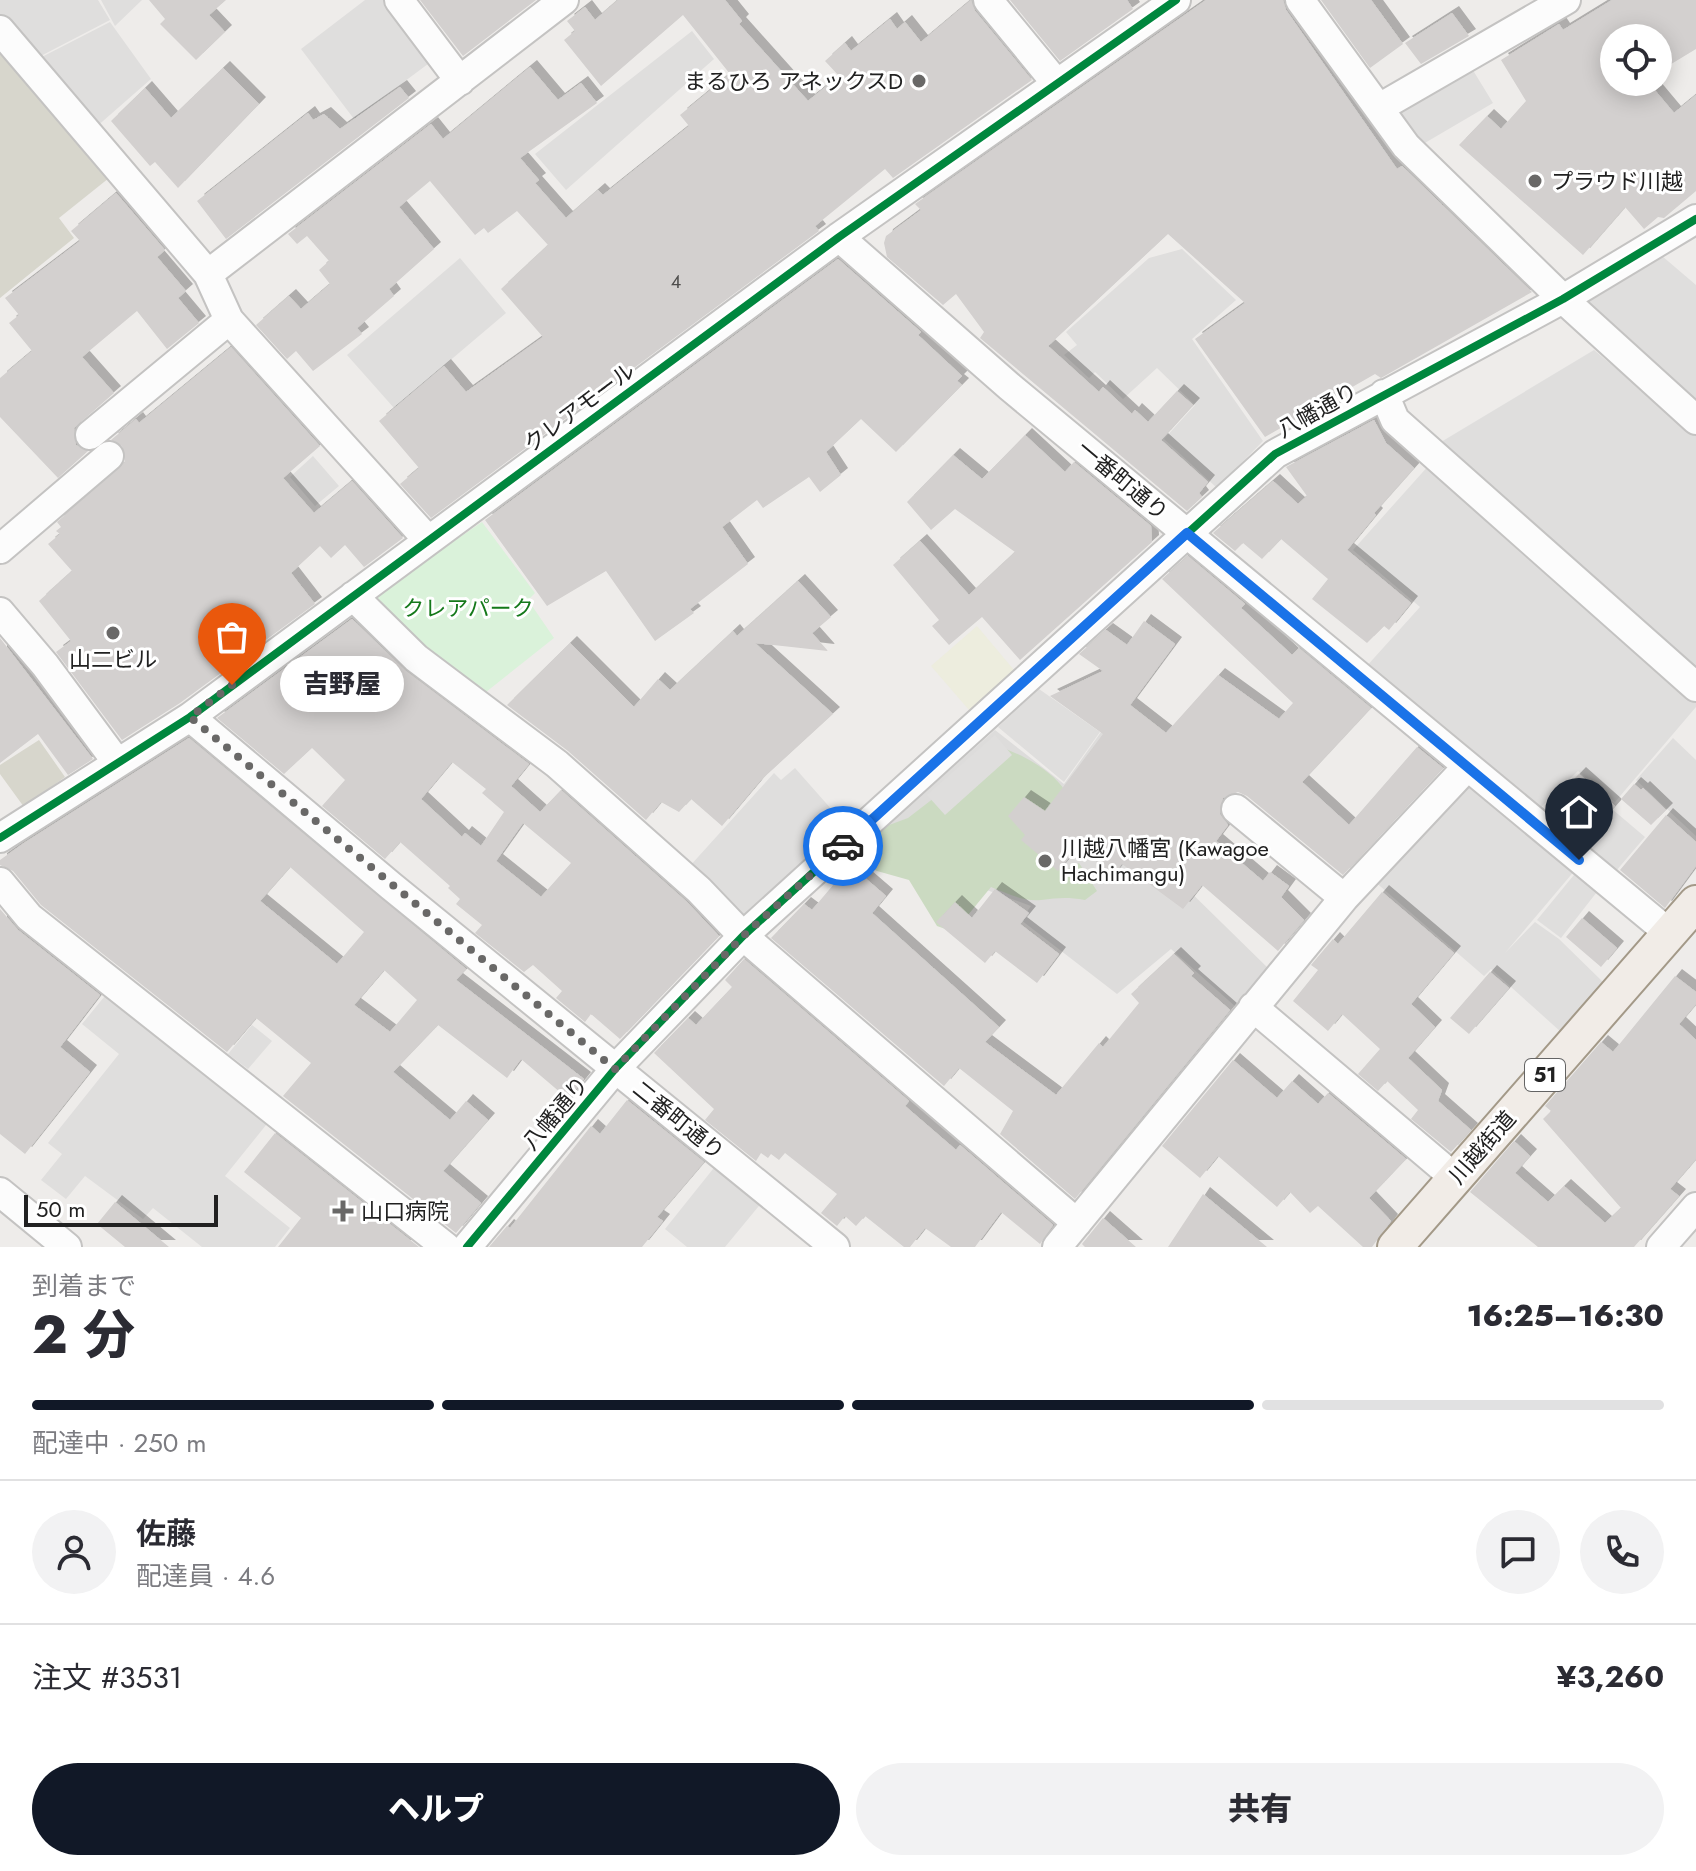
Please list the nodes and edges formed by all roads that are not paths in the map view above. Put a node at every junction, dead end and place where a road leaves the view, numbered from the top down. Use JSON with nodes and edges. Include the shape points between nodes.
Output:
{"nodes":[{"id":1,"x":399,"y":0,"type":"edge"},
{"id":2,"x":564,"y":0,"type":"edge"},
{"id":3,"x":988,"y":0,"type":"edge"},
{"id":4,"x":1176,"y":0,"type":"edge"},
{"id":5,"x":1300,"y":0,"type":"edge"},
{"id":6,"x":1566,"y":0,"type":"edge"},
{"id":7,"x":0,"y":30,"type":"edge"},
{"id":8,"x":460,"y":81,"type":"junction"},
{"id":9,"x":1057,"y":84,"type":"junction"},
{"id":10,"x":1379,"y":108,"type":"junction"},
{"id":11,"x":1696,"y":219,"type":"edge"},
{"id":12,"x":839,"y":237,"type":"junction"},
{"id":13,"x":208,"y":274,"type":"junction"},
{"id":14,"x":1563,"y":299,"type":"junction"},
{"id":15,"x":229,"y":320,"type":"junction"},
{"id":16,"x":1384,"y":394,"type":"junction"},
{"id":17,"x":1696,"y":420,"type":"edge"},
{"id":18,"x":90,"y":435,"type":"dead end"},
{"id":19,"x":109,"y":456,"type":"dead end"},
{"id":20,"x":1187,"y":533,"type":"junction"},
{"id":21,"x":428,"y":540,"type":"junction"},
{"id":22,"x":0,"y":549,"type":"edge"},
{"id":23,"x":353,"y":596,"type":"junction"},
{"id":24,"x":0,"y":612,"type":"edge"},
{"id":25,"x":1696,"y":687,"type":"edge"},
{"id":26,"x":190,"y":717,"type":"junction"},
{"id":27,"x":116,"y":761,"type":"junction"},
{"id":28,"x":1467,"y":767,"type":"junction"},
{"id":29,"x":1236,"y":809,"type":"dead end"},
{"id":30,"x":2,"y":832,"type":"edge"},
{"id":31,"x":0,"y":882,"type":"edge"},
{"id":32,"x":1344,"y":898,"type":"junction"},
{"id":33,"x":1696,"y":903,"type":"edge"},
{"id":34,"x":1669,"y":933,"type":"junction"},
{"id":35,"x":743,"y":936,"type":"junction"},
{"id":36,"x":1253,"y":1007,"type":"junction"},
{"id":37,"x":615,"y":1069,"type":"junction"},
{"id":38,"x":1455,"y":1178,"type":"junction"},
{"id":39,"x":0,"y":1192,"type":"edge"},
{"id":40,"x":1696,"y":1207,"type":"edge"},
{"id":41,"x":1077,"y":1223,"type":"junction"},
{"id":42,"x":1666,"y":1245,"type":"edge"},
{"id":43,"x":67,"y":1247,"type":"edge"},
{"id":44,"x":446,"y":1247,"type":"edge"},
{"id":45,"x":467,"y":1247,"type":"edge"},
{"id":46,"x":835,"y":1247,"type":"edge"},
{"id":47,"x":1057,"y":1247,"type":"edge"},
{"id":48,"x":1395,"y":1247,"type":"edge"}],
"edges":[{"from":1,"to":8,"type":"street"},
{"from":2,"to":8,"type":"street"},
{"from":3,"to":9,"type":"street"},
{"from":4,"to":9,"type":"street","name":"クレアモール"},
{"from":5,"to":10,"type":"street"},
{"from":6,"to":10,"type":"street"},
{"from":7,"to":13,"type":"street"},
{"from":8,"to":13,"type":"street"},
{"from":9,"to":12,"type":"street","name":"クレアモール"},
{"from":10,"to":14,"type":"street","via":[[1406,146]]},
{"from":11,"to":14,"type":"street","name":"八幡通り"},
{"from":12,"to":20,"type":"street","name":"一番町通り"},
{"from":12,"to":21,"type":"street","name":"クレアモール"},
{"from":13,"to":15,"type":"street"},
{"from":14,"to":16,"type":"street","name":"八幡通り"},
{"from":14,"to":17,"type":"street"},
{"from":15,"to":18,"type":"street"},
{"from":15,"to":21,"type":"street"},
{"from":16,"to":20,"type":"street","name":"八幡通り","via":[[1275,454]]},
{"from":16,"to":25,"type":"street","via":[[1395,420]]},
{"from":19,"to":22,"type":"street"},
{"from":20,"to":28,"type":"street","name":"一番町通り"},
{"from":20,"to":35,"type":"street","name":"八幡通り"},
{"from":21,"to":23,"type":"street","name":"クレアモール"},
{"from":23,"to":26,"type":"street","name":"クレアモール"},
{"from":23,"to":35,"type":"street","via":[[416,658],[557,764]]},
{"from":24,"to":27,"type":"street"},
{"from":26,"to":27,"type":"street","name":"クレアモール"},
{"from":26,"to":37,"type":"street","name":"二番町通り"},
{"from":27,"to":30,"type":"street","name":"クレアモール"},
{"from":28,"to":32,"type":"street"},
{"from":28,"to":34,"type":"street","name":"一番町通り"},
{"from":29,"to":32,"type":"street"},
{"from":31,"to":44,"type":"street","via":[[29,917]]},
{"from":32,"to":36,"type":"street"},
{"from":33,"to":34,"type":"main road","name":"川越街道","number":"51"},
{"from":34,"to":38,"type":"main road","name":"川越街道","number":"51"},
{"from":35,"to":37,"type":"street","name":"八幡通り"},
{"from":35,"to":41,"type":"street"},
{"from":36,"to":38,"type":"street"},
{"from":36,"to":41,"type":"street"},
{"from":37,"to":45,"type":"street","name":"八幡通り"},
{"from":37,"to":46,"type":"street","name":"二番町通り"},
{"from":38,"to":48,"type":"main road","name":"川越街道","number":"51"},
{"from":39,"to":43,"type":"street"},
{"from":40,"to":42,"type":"street"},
{"from":41,"to":47,"type":"street"}]}
